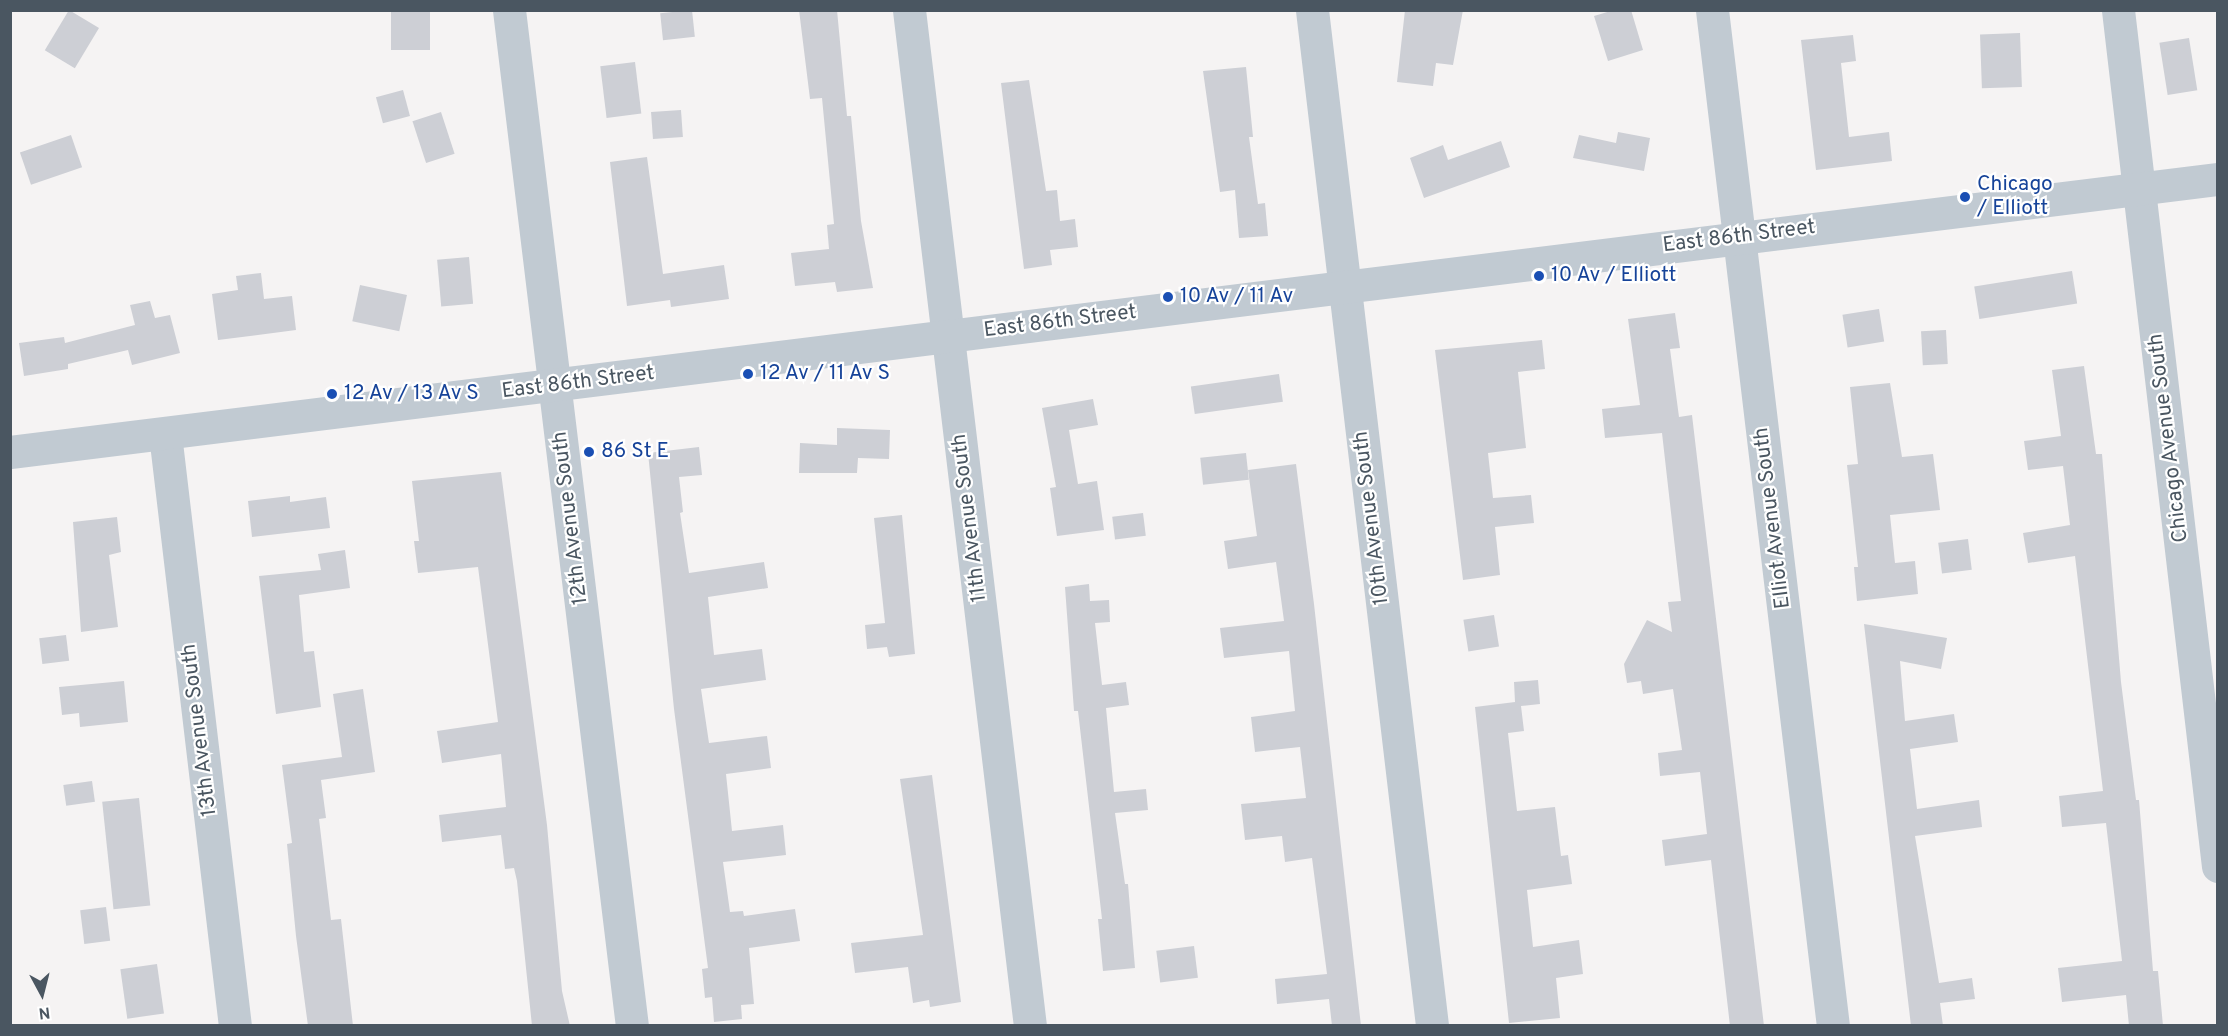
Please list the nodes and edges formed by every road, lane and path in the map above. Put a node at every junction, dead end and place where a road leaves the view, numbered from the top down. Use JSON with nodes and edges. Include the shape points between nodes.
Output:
{"nodes":[{"id":1,"x":509,"y":10,"type":"edge"},
{"id":2,"x":909,"y":10,"type":"edge"},
{"id":3,"x":1312,"y":10,"type":"edge"},
{"id":4,"x":1712,"y":10,"type":"edge"},
{"id":5,"x":2118,"y":10,"type":"edge"},
{"id":6,"x":2217,"y":178,"type":"edge"},
{"id":7,"x":2140,"y":188,"type":"junction"},
{"id":8,"x":1740,"y":237,"type":"junction"},
{"id":9,"x":1344,"y":288,"type":"junction"},
{"id":10,"x":949,"y":336,"type":"junction"},
{"id":11,"x":556,"y":386,"type":"junction"},
{"id":12,"x":165,"y":434,"type":"junction"},
{"id":13,"x":10,"y":452,"type":"edge"},
{"id":14,"x":2217,"y":866,"type":"edge"},
{"id":15,"x":235,"y":1026,"type":"edge"},
{"id":16,"x":632,"y":1026,"type":"edge"},
{"id":17,"x":1030,"y":1026,"type":"edge"},
{"id":18,"x":1432,"y":1026,"type":"edge"},
{"id":19,"x":1833,"y":1026,"type":"edge"}],
"edges":[{"from":1,"to":11,"type":"street","name":"12th Avenue South"},
{"from":2,"to":10,"type":"street","name":"11th Avenue South"},
{"from":3,"to":9,"type":"street","name":"10th Avenue South"},
{"from":4,"to":8,"type":"street","name":"Elliot Avenue South"},
{"from":5,"to":7,"type":"street","name":"Chicago Avenue South"},
{"from":6,"to":7,"type":"street","name":"East 86th Street"},
{"from":7,"to":8,"type":"street","name":"East 86th Street"},
{"from":7,"to":14,"type":"street","name":"Chicago Avenue South"},
{"from":8,"to":9,"type":"street","name":"East 86th Street"},
{"from":8,"to":19,"type":"street","name":"Elliot Avenue South"},
{"from":9,"to":10,"type":"street","name":"East 86th Street"},
{"from":9,"to":18,"type":"street","name":"10th Avenue South"},
{"from":10,"to":11,"type":"street","name":"East 86th Street"},
{"from":10,"to":17,"type":"street","name":"11th Avenue South"},
{"from":11,"to":12,"type":"street","name":"East 86th Street"},
{"from":11,"to":16,"type":"street","name":"12th Avenue South"},
{"from":12,"to":13,"type":"street","name":"East 86th Street"},
{"from":12,"to":15,"type":"street","name":"13th Avenue South"}]}
